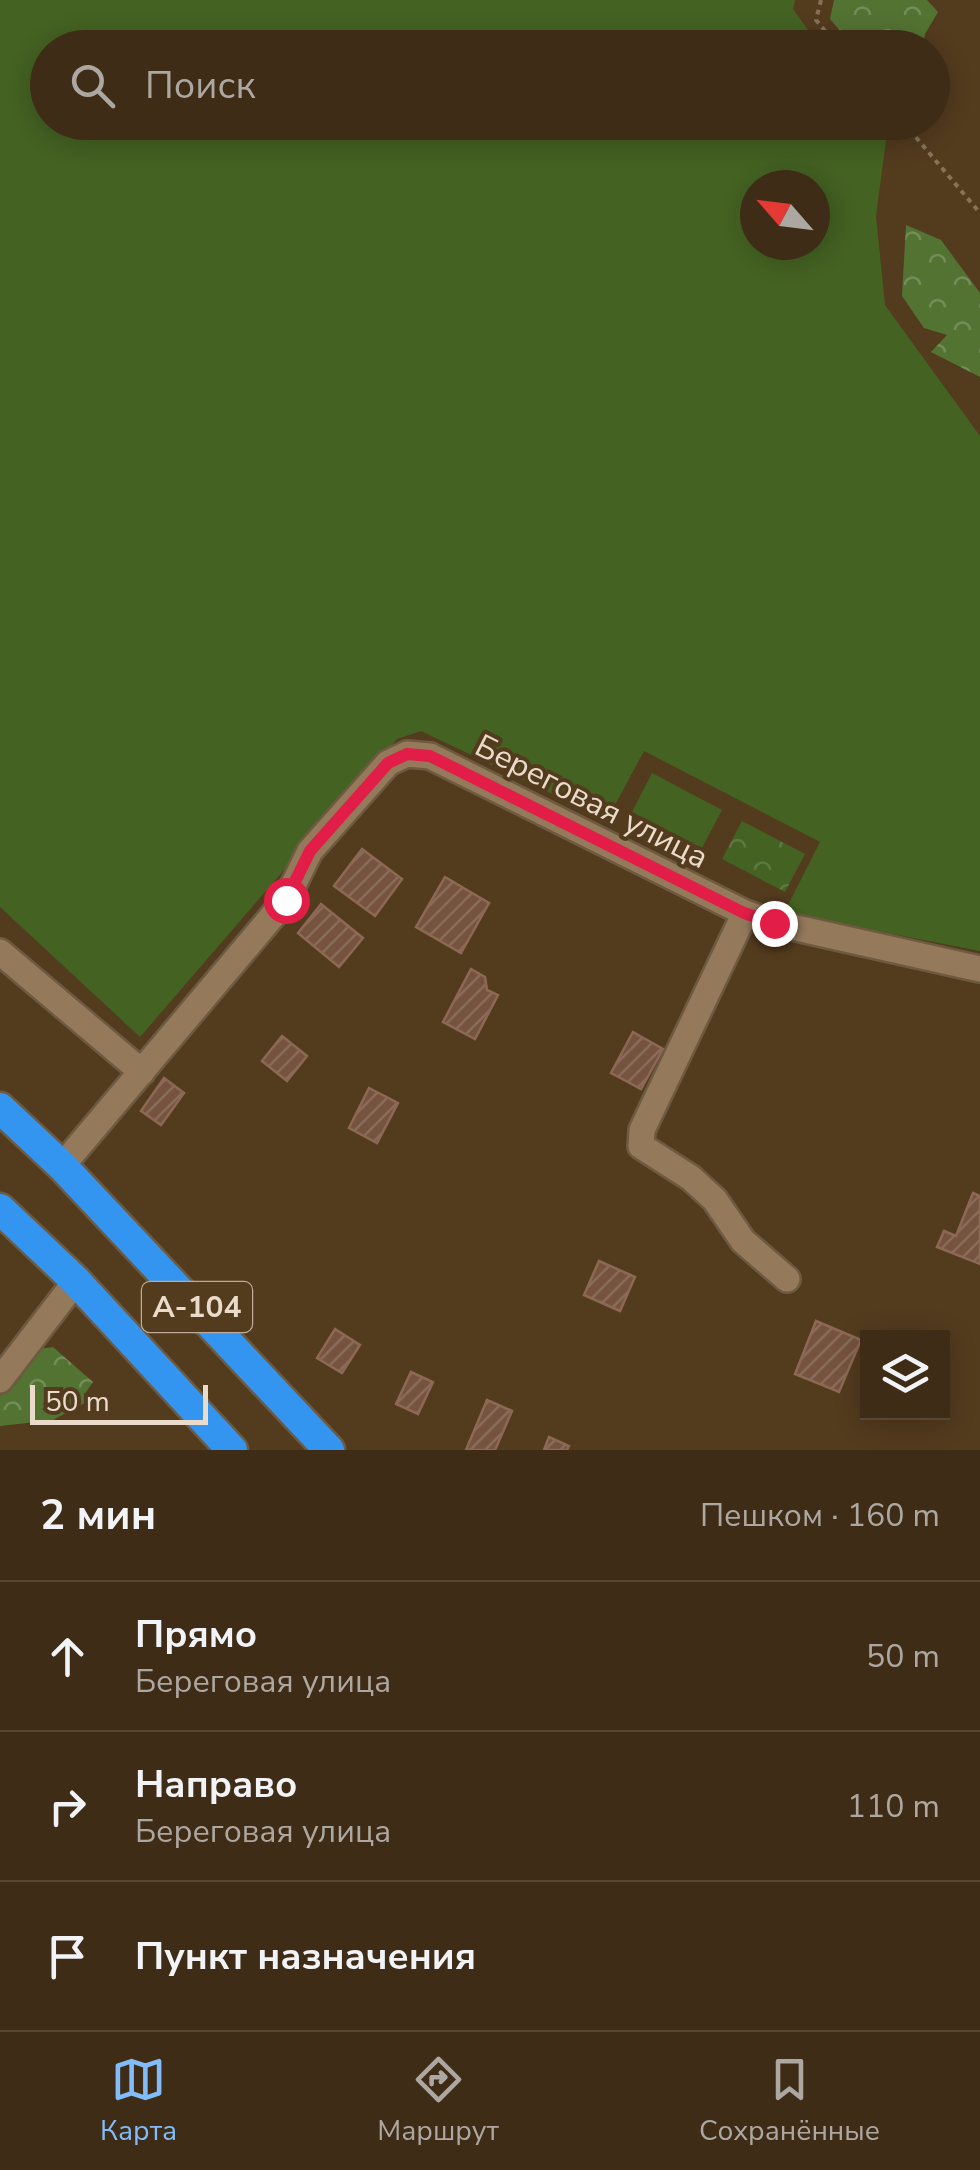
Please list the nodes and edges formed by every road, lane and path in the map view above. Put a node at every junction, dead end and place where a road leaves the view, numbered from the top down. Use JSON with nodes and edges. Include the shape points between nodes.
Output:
{"nodes":[{"id":1,"x":820,"y":0,"type":"edge"},
{"id":2,"x":824,"y":30,"type":"edge"},
{"id":3,"x":918,"y":140,"type":"edge"},
{"id":4,"x":980,"y":213,"type":"edge"},
{"id":5,"x":744,"y":913,"type":"junction"},
{"id":6,"x":0,"y":952,"type":"edge"},
{"id":7,"x":980,"y":969,"type":"edge"},
{"id":8,"x":142,"y":1072,"type":"junction"},
{"id":9,"x":0,"y":1108,"type":"edge"},
{"id":10,"x":62,"y":1166,"type":"junction"},
{"id":11,"x":0,"y":1210,"type":"edge"},
{"id":12,"x":788,"y":1279,"type":"dead end"},
{"id":13,"x":76,"y":1281,"type":"junction"},
{"id":14,"x":0,"y":1380,"type":"edge"},
{"id":15,"x":232,"y":1450,"type":"edge"},
{"id":16,"x":329,"y":1450,"type":"edge"}],
"edges":[{"from":1,"to":2,"type":"path","via":[[816,20]]},
{"from":3,"to":4,"type":"path"},
{"from":5,"to":7,"type":"street","name":"Береговая улица"},
{"from":5,"to":8,"type":"street","name":"Береговая улица","via":[[430,756],[407,754],[388,763],[310,851],[286,900]]},
{"from":5,"to":12,"type":"street","via":[[642,1130],[642,1146],[691,1178],[744,1241]]},
{"from":6,"to":8,"type":"street"},
{"from":8,"to":10,"type":"street","name":"Береговая улица"},
{"from":9,"to":10,"type":"highway","number":"А-104"},
{"from":10,"to":16,"type":"highway","number":"А-104"},
{"from":11,"to":13,"type":"highway","number":"А-104"},
{"from":13,"to":14,"type":"street"},
{"from":13,"to":15,"type":"highway","number":"А-104"}]}
